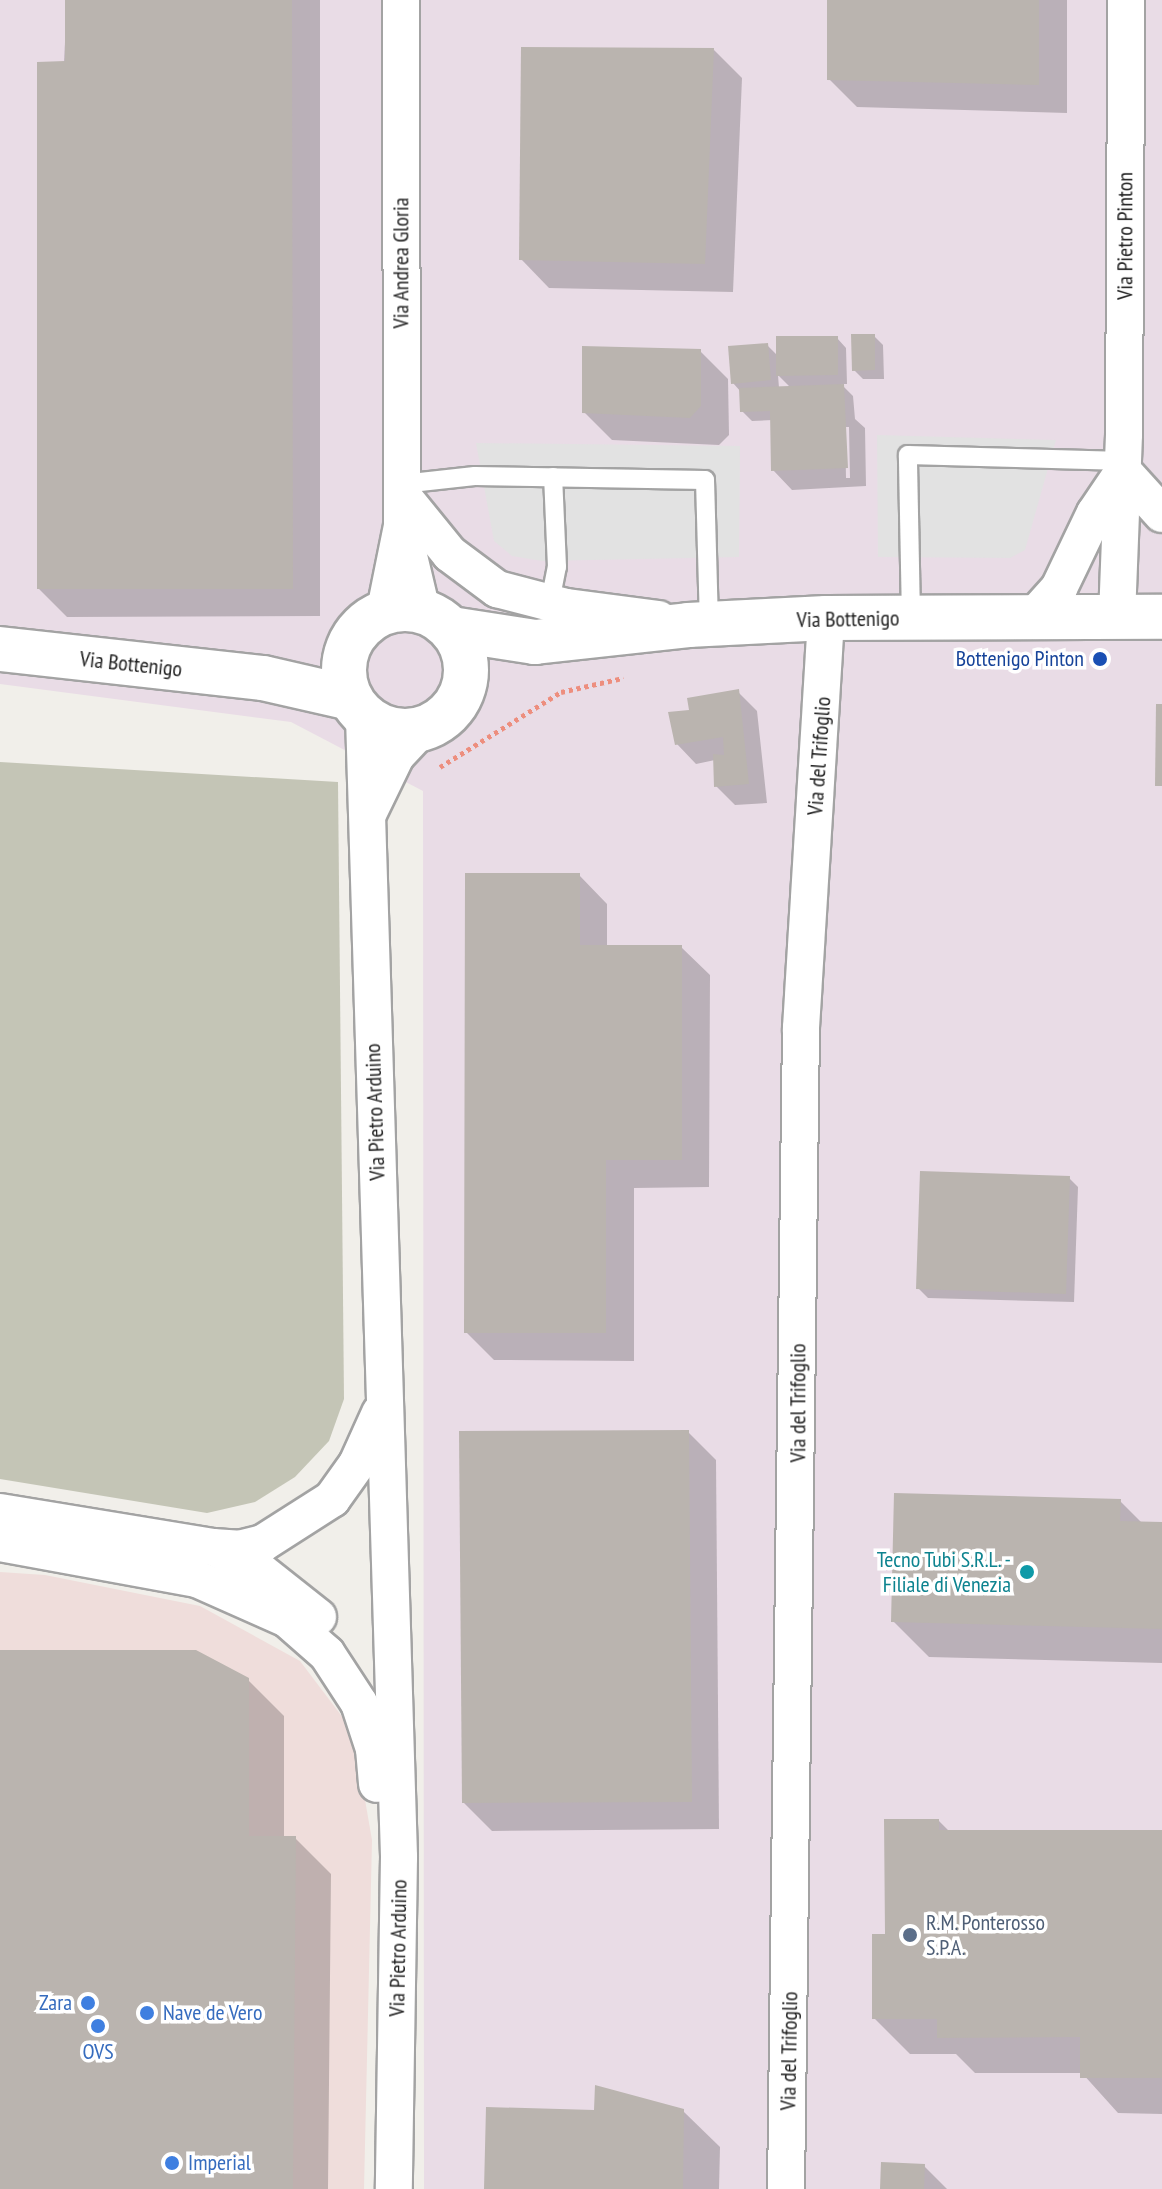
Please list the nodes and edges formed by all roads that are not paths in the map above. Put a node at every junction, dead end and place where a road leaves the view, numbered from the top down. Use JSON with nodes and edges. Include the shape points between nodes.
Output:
{"nodes":[{"id":1,"x":401,"y":0,"type":"edge"},
{"id":2,"x":1126,"y":0,"type":"edge"},
{"id":3,"x":1124,"y":466,"type":"junction"},
{"id":4,"x":553,"y":477,"type":"junction"},
{"id":5,"x":402,"y":502,"type":"junction"},
{"id":6,"x":1162,"y":514,"type":"edge"},
{"id":7,"x":550,"y":602,"type":"junction"},
{"id":8,"x":419,"y":617,"type":"junction"},
{"id":9,"x":1033,"y":617,"type":"junction"},
{"id":10,"x":1117,"y":617,"type":"junction"},
{"id":11,"x":1162,"y":617,"type":"edge"},
{"id":12,"x":826,"y":618,"type":"junction"},
{"id":13,"x":911,"y":618,"type":"junction"},
{"id":14,"x":698,"y":624,"type":"junction"},
{"id":15,"x":350,"y":642,"type":"junction"},
{"id":16,"x":535,"y":642,"type":"junction"},
{"id":17,"x":0,"y":649,"type":"edge"},
{"id":18,"x":263,"y":678,"type":"junction"},
{"id":19,"x":465,"y":685,"type":"junction"},
{"id":20,"x":357,"y":708,"type":"junction"},
{"id":21,"x":424,"y":750,"type":"junction"},
{"id":22,"x":366,"y":819,"type":"junction"},
{"id":23,"x":384,"y":1405,"type":"junction"},
{"id":24,"x":0,"y":1512,"type":"edge"},
{"id":25,"x":0,"y":1543,"type":"edge"},
{"id":26,"x":213,"y":1547,"type":"junction"},
{"id":27,"x":394,"y":1707,"type":"junction"},
{"id":28,"x":399,"y":1857,"type":"junction"},
{"id":29,"x":394,"y":2189,"type":"edge"},
{"id":30,"x":786,"y":2189,"type":"edge"}],
"edges":[{"from":1,"to":5,"type":"street","name":"Via Andrea Gloria"},
{"from":2,"to":3,"type":"street","name":"Via Pietro Pinton"},
{"from":3,"to":6,"type":"street"},
{"from":3,"to":9,"type":"street","via":[[1059,588]]},
{"from":3,"to":10,"type":"street","name":"Via Pietro Pinton"},
{"from":3,"to":13,"type":"lane","via":[[908,455]]},
{"from":4,"to":5,"type":"lane","via":[[475,476]]},
{"from":4,"to":7,"type":"lane","via":[[557,567]]},
{"from":4,"to":14,"type":"lane","via":[[705,480]]},
{"from":5,"to":7,"type":"street","via":[[450,554],[497,589]]},
{"from":5,"to":8,"type":"street","name":"Via Andrea Gloria"},
{"from":7,"to":14,"type":"street"},
{"from":8,"to":15,"type":"street"},
{"from":8,"to":16,"type":"street","name":"Via Bottenigo"},
{"from":8,"to":19,"type":"street","via":[[466,665]]},
{"from":9,"to":10,"type":"street","name":"Via Bottenigo"},
{"from":9,"to":13,"type":"street","name":"Via Bottenigo"},
{"from":10,"to":11,"type":"street","name":"Via Bottenigo"},
{"from":12,"to":13,"type":"street","name":"Via Bottenigo"},
{"from":12,"to":14,"type":"street","name":"Via Bottenigo"},
{"from":12,"to":30,"type":"street","name":"Via del Trifoglio","via":[[805,950]]},
{"from":14,"to":16,"type":"street","name":"Via Bottenigo"},
{"from":15,"to":18,"type":"street","name":"Via Bottenigo","via":[[323,660]]},
{"from":15,"to":20,"type":"street","via":[[344,680]]},
{"from":16,"to":19,"type":"street","name":"Via Bottenigo"},
{"from":17,"to":18,"type":"street","name":"Via Bottenigo"},
{"from":18,"to":20,"type":"street","name":"Via Bottenigo"},
{"from":19,"to":21,"type":"street"},
{"from":20,"to":21,"type":"street"},
{"from":20,"to":22,"type":"street","name":"Via Pietro Arduino"},
{"from":21,"to":22,"type":"street","name":"Via Pietro Arduino","via":[[396,756]]},
{"from":22,"to":23,"type":"street","name":"Via Pietro Arduino"},
{"from":23,"to":26,"type":"street","name":"Via Pietro Arduino","via":[[357,1464],[332,1499],[263,1543],[239,1549]]},
{"from":23,"to":27,"type":"street","name":"Via Pietro Arduino"},
{"from":24,"to":26,"type":"street","name":"Via Pietro Arduino"},
{"from":25,"to":28,"type":"street","via":[[197,1579],[287,1619],[327,1654],[359,1703],[374,1749],[379,1809]]},
{"from":26,"to":27,"type":"street","name":"Via Pietro Arduino","via":[[260,1571],[310,1610],[358,1658]]},
{"from":27,"to":28,"type":"street","name":"Via Pietro Arduino"},
{"from":28,"to":29,"type":"street","name":"Via Pietro Arduino"}]}
